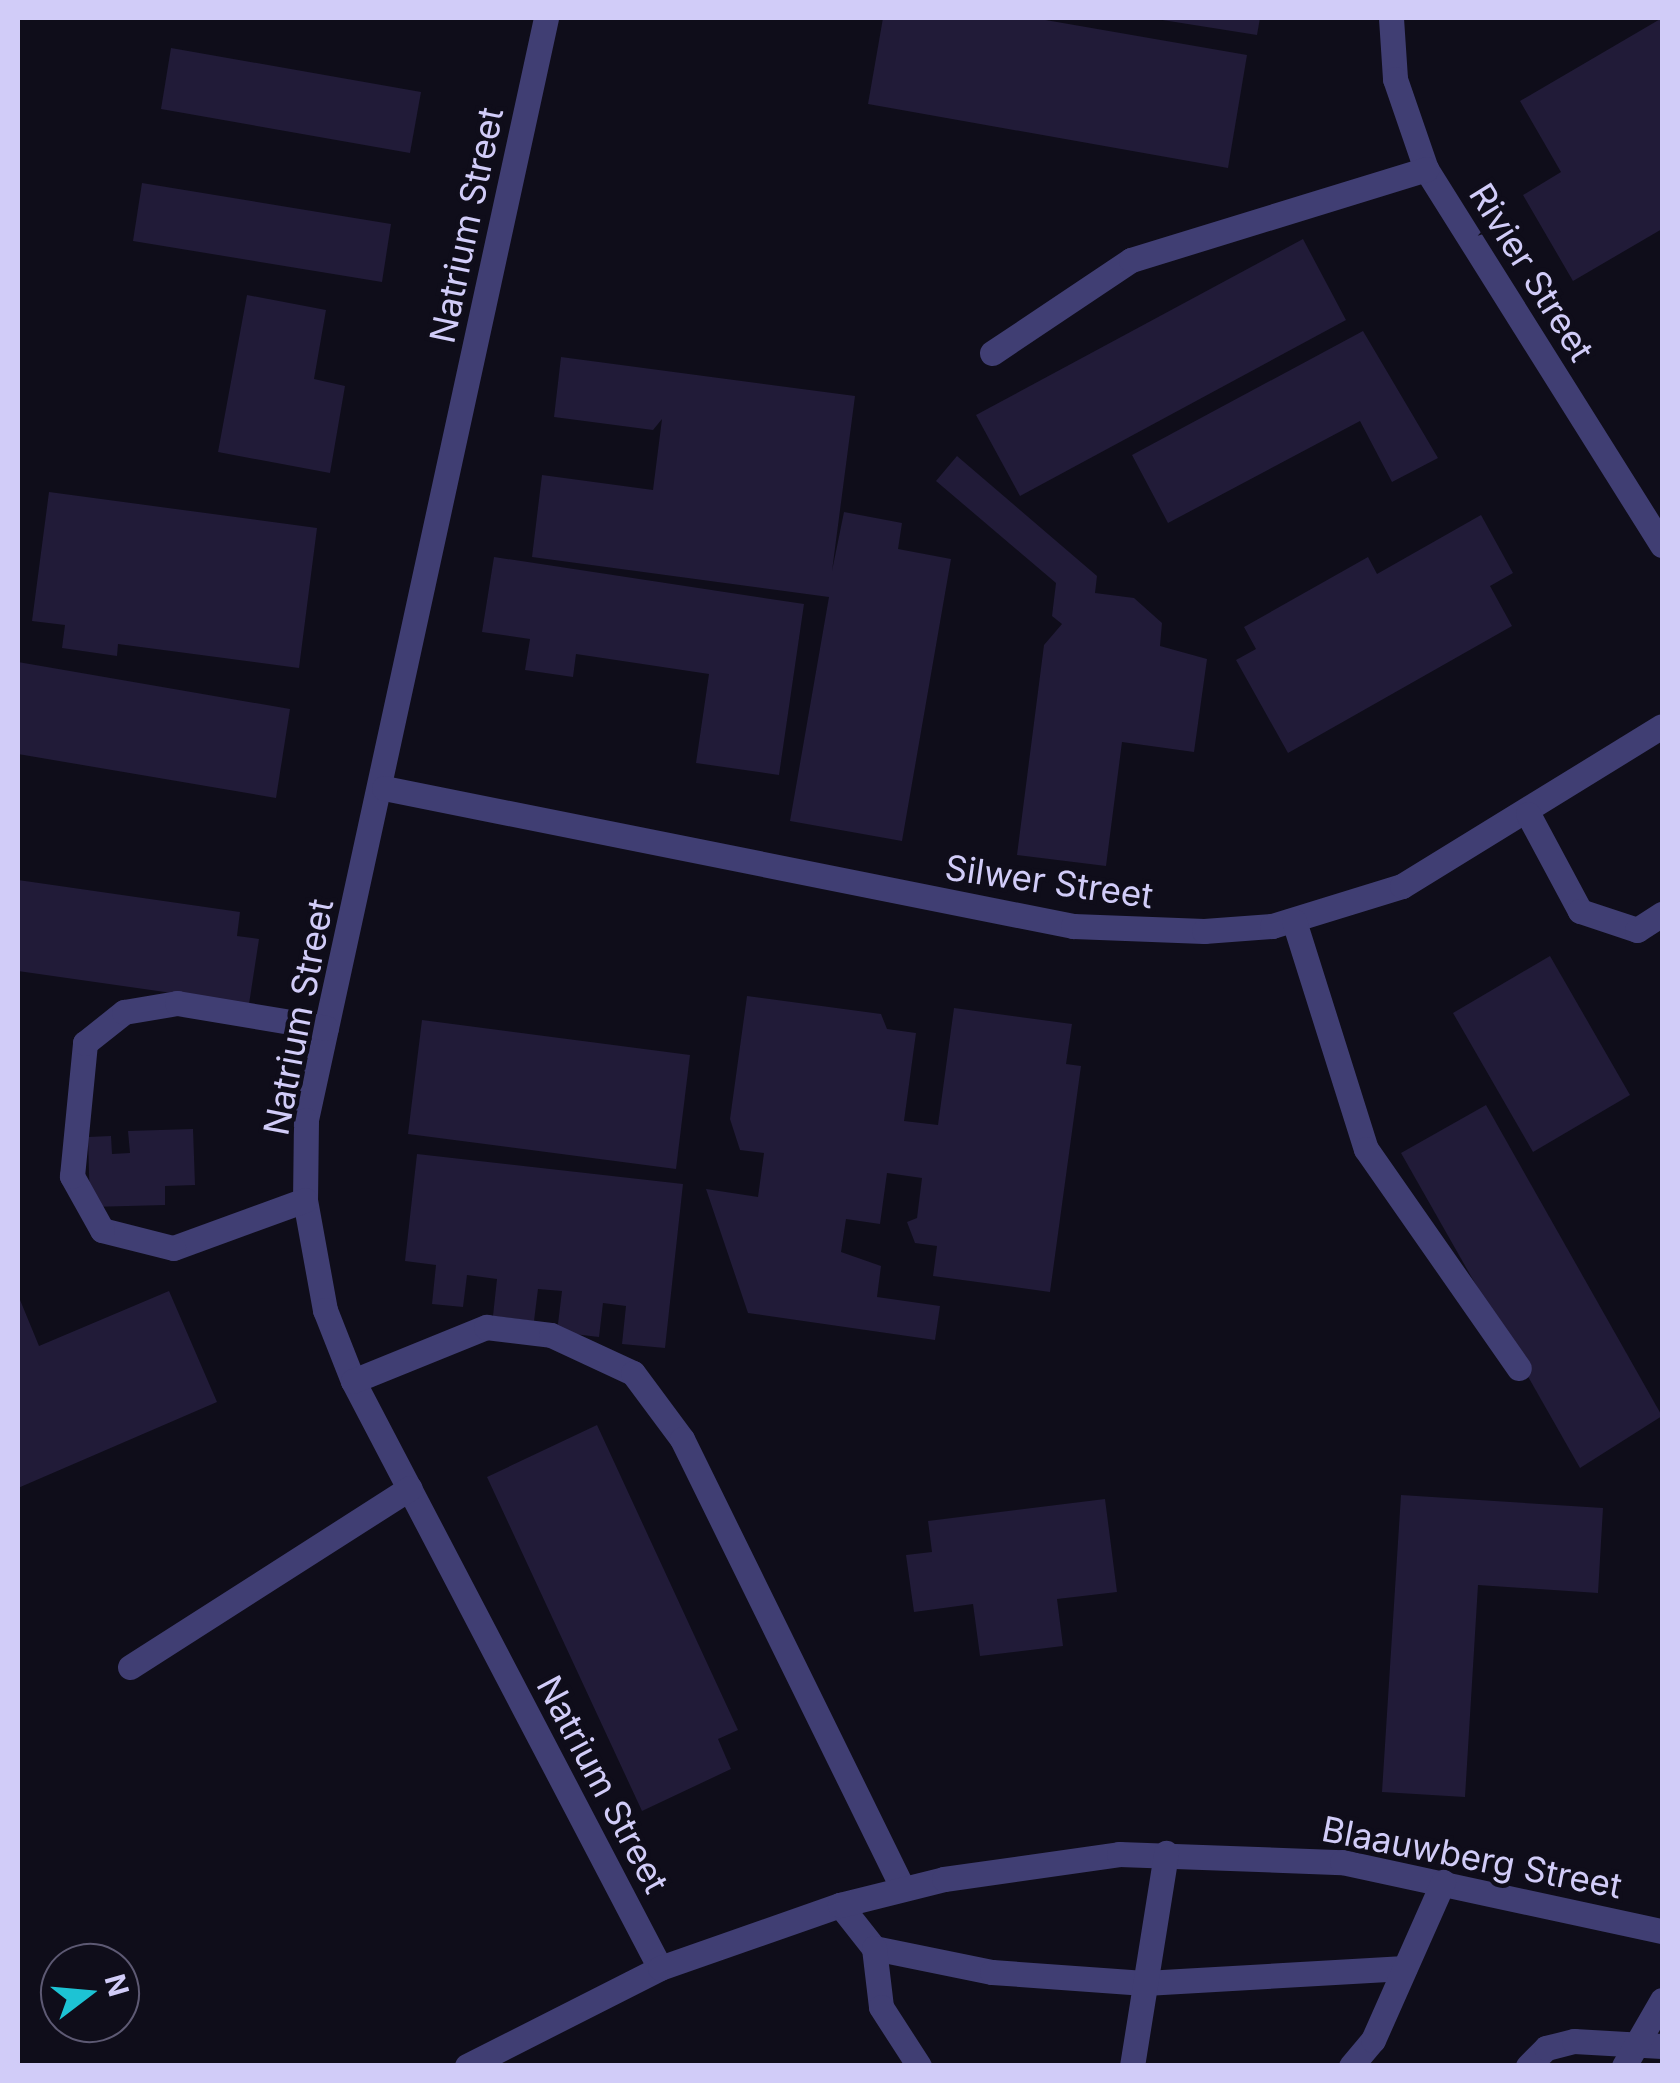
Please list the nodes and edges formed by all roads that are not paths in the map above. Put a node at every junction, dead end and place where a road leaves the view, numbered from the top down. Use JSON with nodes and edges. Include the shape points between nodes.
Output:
{"nodes":[{"id":1,"x":546,"y":18,"type":"edge"},
{"id":2,"x":1391,"y":18,"type":"edge"},
{"id":3,"x":1426,"y":168,"type":"junction"},
{"id":4,"x":992,"y":353,"type":"dead end"},
{"id":5,"x":1662,"y":545,"type":"edge"},
{"id":6,"x":1662,"y":726,"type":"edge"},
{"id":7,"x":384,"y":788,"type":"junction"},
{"id":8,"x":1528,"y":814,"type":"junction"},
{"id":9,"x":1662,"y":914,"type":"edge"},
{"id":10,"x":1294,"y":921,"type":"junction"},
{"id":11,"x":326,"y":1028,"type":"junction"},
{"id":12,"x":305,"y":1200,"type":"junction"},
{"id":13,"x":1519,"y":1368,"type":"dead end"},
{"id":14,"x":354,"y":1381,"type":"junction"},
{"id":15,"x":410,"y":1488,"type":"junction"},
{"id":16,"x":130,"y":1668,"type":"dead end"},
{"id":17,"x":1166,"y":1853,"type":"junction"},
{"id":18,"x":1443,"y":1882,"type":"junction"},
{"id":19,"x":903,"y":1890,"type":"junction"},
{"id":20,"x":840,"y":1905,"type":"junction"},
{"id":21,"x":1662,"y":1932,"type":"edge"},
{"id":22,"x":874,"y":1948,"type":"junction"},
{"id":23,"x":660,"y":1968,"type":"junction"},
{"id":24,"x":1404,"y":1968,"type":"junction"},
{"id":25,"x":1145,"y":1983,"type":"junction"},
{"id":26,"x":1662,"y":2000,"type":"edge"},
{"id":27,"x":1650,"y":2044,"type":"edge"},
{"id":28,"x":467,"y":2066,"type":"edge"},
{"id":29,"x":920,"y":2066,"type":"edge"},
{"id":30,"x":1132,"y":2066,"type":"edge"},
{"id":31,"x":1351,"y":2066,"type":"edge"},
{"id":32,"x":1528,"y":2066,"type":"edge"},
{"id":33,"x":1624,"y":2066,"type":"edge"}],
"edges":[{"from":1,"to":7,"type":"street","name":"Natrium Street"},
{"from":2,"to":3,"type":"street","name":"Rivier Street","via":[[1395,79]]},
{"from":3,"to":4,"type":"street","via":[[1131,260]]},
{"from":3,"to":5,"type":"street","name":"Rivier Street"},
{"from":6,"to":8,"type":"street","name":"Silwer Street"},
{"from":7,"to":10,"type":"street","name":"Silwer Street","via":[[1073,926],[1148,933]]},
{"from":7,"to":11,"type":"street","name":"Natrium Street"},
{"from":8,"to":9,"type":"street","via":[[1580,912],[1636,930]]},
{"from":8,"to":10,"type":"street","name":"Silwer Street","via":[[1402,886]]},
{"from":10,"to":13,"type":"street","via":[[1366,1149]]},
{"from":11,"to":12,"type":"street","name":"Natrium Street","via":[[306,1120]]},
{"from":11,"to":12,"type":"street","via":[[177,1004],[124,1012],[85,1043],[72,1176],[102,1230],[173,1248]]},
{"from":12,"to":14,"type":"street","name":"Natrium Street","via":[[326,1310]]},
{"from":14,"to":15,"type":"street","name":"Natrium Street"},
{"from":14,"to":19,"type":"street","via":[[486,1327],[551,1335],[634,1372],[682,1438]]},
{"from":15,"to":16,"type":"street"},
{"from":15,"to":23,"type":"street","name":"Natrium Street"},
{"from":17,"to":18,"type":"street","name":"Blaauwberg Street","via":[[1342,1862]]},
{"from":17,"to":19,"type":"street","name":"Blaauwberg Street","via":[[1041,1863]]},
{"from":17,"to":25,"type":"street"},
{"from":18,"to":21,"type":"street","name":"Blaauwberg Street"},
{"from":18,"to":24,"type":"street"},
{"from":19,"to":20,"type":"street","name":"Blaauwberg Street"},
{"from":20,"to":22,"type":"street"},
{"from":20,"to":23,"type":"street","name":"Blaauwberg Street"},
{"from":22,"to":25,"type":"street","via":[[919,1963]]},
{"from":22,"to":29,"type":"street","via":[[881,2008]]},
{"from":23,"to":28,"type":"street","name":"Blaauwberg Street"},
{"from":24,"to":25,"type":"street"},
{"from":24,"to":31,"type":"street"},
{"from":25,"to":30,"type":"street"},
{"from":26,"to":27,"type":"street"},
{"from":27,"to":32,"type":"street","via":[[1574,2041],[1546,2048]]},
{"from":27,"to":33,"type":"street"}]}
